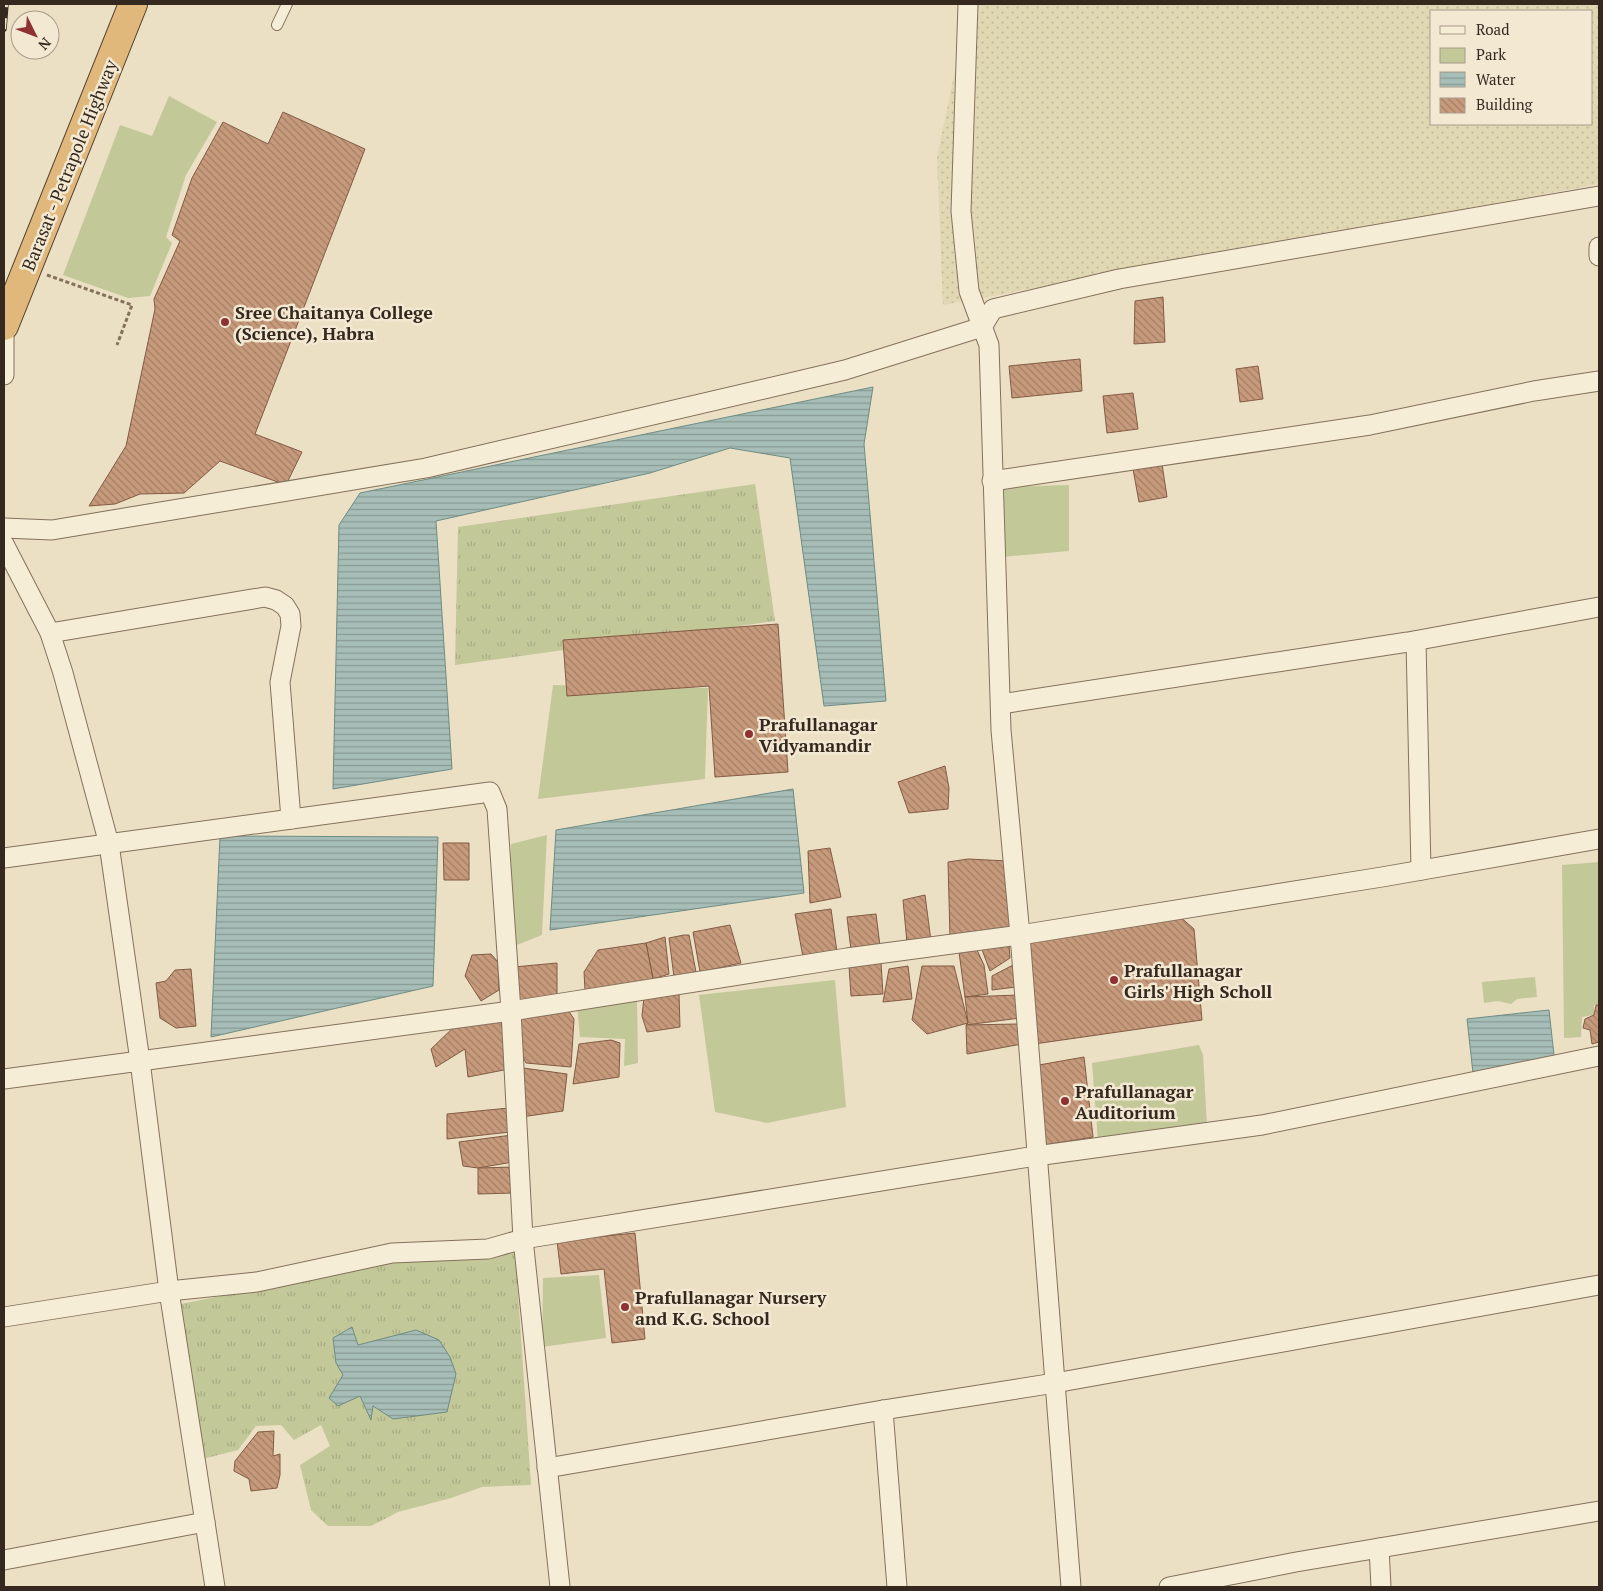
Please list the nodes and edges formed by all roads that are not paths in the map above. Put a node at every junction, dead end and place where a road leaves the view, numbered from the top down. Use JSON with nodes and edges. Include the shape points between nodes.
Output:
{"nodes":[{"id":1,"x":133,"y":4,"type":"edge"},
{"id":2,"x":287,"y":4,"type":"edge"},
{"id":3,"x":968,"y":4,"type":"edge"},
{"id":4,"x":277,"y":25,"type":"dead end"},
{"id":5,"x":1599,"y":196,"type":"edge"},
{"id":6,"x":1599,"y":247,"type":"edge"},
{"id":7,"x":1599,"y":256,"type":"edge"},
{"id":8,"x":4,"y":325,"type":"edge"},
{"id":9,"x":982,"y":327,"type":"junction"},
{"id":10,"x":4,"y":375,"type":"edge"},
{"id":11,"x":1599,"y":381,"type":"edge"},
{"id":12,"x":992,"y":481,"type":"junction"},
{"id":13,"x":4,"y":528,"type":"edge"},
{"id":14,"x":4,"y":553,"type":"edge"},
{"id":15,"x":1599,"y":607,"type":"edge"},
{"id":16,"x":50,"y":633,"type":"junction"},
{"id":17,"x":1416,"y":640,"type":"junction"},
{"id":18,"x":1000,"y":704,"type":"junction"},
{"id":19,"x":291,"y":819,"type":"junction"},
{"id":20,"x":1599,"y":839,"type":"edge"},
{"id":21,"x":109,"y":844,"type":"junction"},
{"id":22,"x":4,"y":858,"type":"edge"},
{"id":23,"x":1421,"y":870,"type":"junction"},
{"id":24,"x":1020,"y":935,"type":"junction"},
{"id":25,"x":511,"y":1011,"type":"junction"},
{"id":26,"x":1599,"y":1056,"type":"edge"},
{"id":27,"x":140,"y":1061,"type":"junction"},
{"id":28,"x":4,"y":1079,"type":"edge"},
{"id":29,"x":1036,"y":1156,"type":"junction"},
{"id":30,"x":523,"y":1239,"type":"junction"},
{"id":31,"x":1599,"y":1286,"type":"edge"},
{"id":32,"x":169,"y":1291,"type":"junction"},
{"id":33,"x":4,"y":1317,"type":"edge"},
{"id":34,"x":1055,"y":1383,"type":"junction"},
{"id":35,"x":883,"y":1410,"type":"junction"},
{"id":36,"x":547,"y":1468,"type":"junction"},
{"id":37,"x":1599,"y":1511,"type":"edge"},
{"id":38,"x":205,"y":1522,"type":"junction"},
{"id":39,"x":1379,"y":1548,"type":"junction"},
{"id":40,"x":4,"y":1560,"type":"edge"},
{"id":41,"x":215,"y":1587,"type":"edge"},
{"id":42,"x":560,"y":1587,"type":"edge"},
{"id":43,"x":897,"y":1587,"type":"edge"},
{"id":44,"x":1071,"y":1587,"type":"edge"},
{"id":45,"x":1169,"y":1587,"type":"edge"},
{"id":46,"x":1381,"y":1587,"type":"edge"}],
"edges":[{"from":1,"to":8,"type":"highway","name":"Barasat - Petrapole Highway"},
{"from":2,"to":4,"type":"lane"},
{"from":3,"to":9,"type":"street","via":[[961,211],[969,291]]},
{"from":5,"to":9,"type":"street","via":[[1119,279],[992,309]]},
{"from":6,"to":7,"type":"street"},
{"from":8,"to":10,"type":"street"},
{"from":9,"to":12,"type":"street","via":[[989,344]]},
{"from":9,"to":13,"type":"street","via":[[845,370],[426,468],[52,530]]},
{"from":11,"to":12,"type":"street","via":[[1370,425]]},
{"from":12,"to":18,"type":"street"},
{"from":14,"to":16,"type":"street"},
{"from":15,"to":17,"type":"street"},
{"from":16,"to":19,"type":"street","via":[[265,597],[285,606],[290,614],[290,626],[280,682]]},
{"from":16,"to":21,"type":"street"},
{"from":17,"to":18,"type":"street"},
{"from":17,"to":23,"type":"street"},
{"from":18,"to":24,"type":"street"},
{"from":19,"to":21,"type":"street"},
{"from":19,"to":25,"type":"street","via":[[490,792],[497,809]]},
{"from":20,"to":23,"type":"street"},
{"from":21,"to":22,"type":"street"},
{"from":21,"to":27,"type":"street"},
{"from":23,"to":24,"type":"street"},
{"from":24,"to":25,"type":"street","via":[[846,958]]},
{"from":24,"to":29,"type":"street"},
{"from":25,"to":27,"type":"street"},
{"from":25,"to":30,"type":"street"},
{"from":26,"to":29,"type":"street","via":[[1262,1125]]},
{"from":27,"to":28,"type":"street"},
{"from":27,"to":32,"type":"street"},
{"from":29,"to":30,"type":"street"},
{"from":29,"to":34,"type":"street"},
{"from":30,"to":32,"type":"street","via":[[488,1249],[392,1253],[257,1282]]},
{"from":30,"to":36,"type":"street"},
{"from":31,"to":34,"type":"street"},
{"from":32,"to":33,"type":"street"},
{"from":32,"to":38,"type":"street"},
{"from":34,"to":35,"type":"street"},
{"from":34,"to":44,"type":"street"},
{"from":35,"to":36,"type":"street"},
{"from":35,"to":43,"type":"street"},
{"from":36,"to":42,"type":"street"},
{"from":37,"to":39,"type":"street"},
{"from":38,"to":40,"type":"street"},
{"from":38,"to":41,"type":"street"},
{"from":39,"to":45,"type":"street"},
{"from":39,"to":46,"type":"street"}]}
